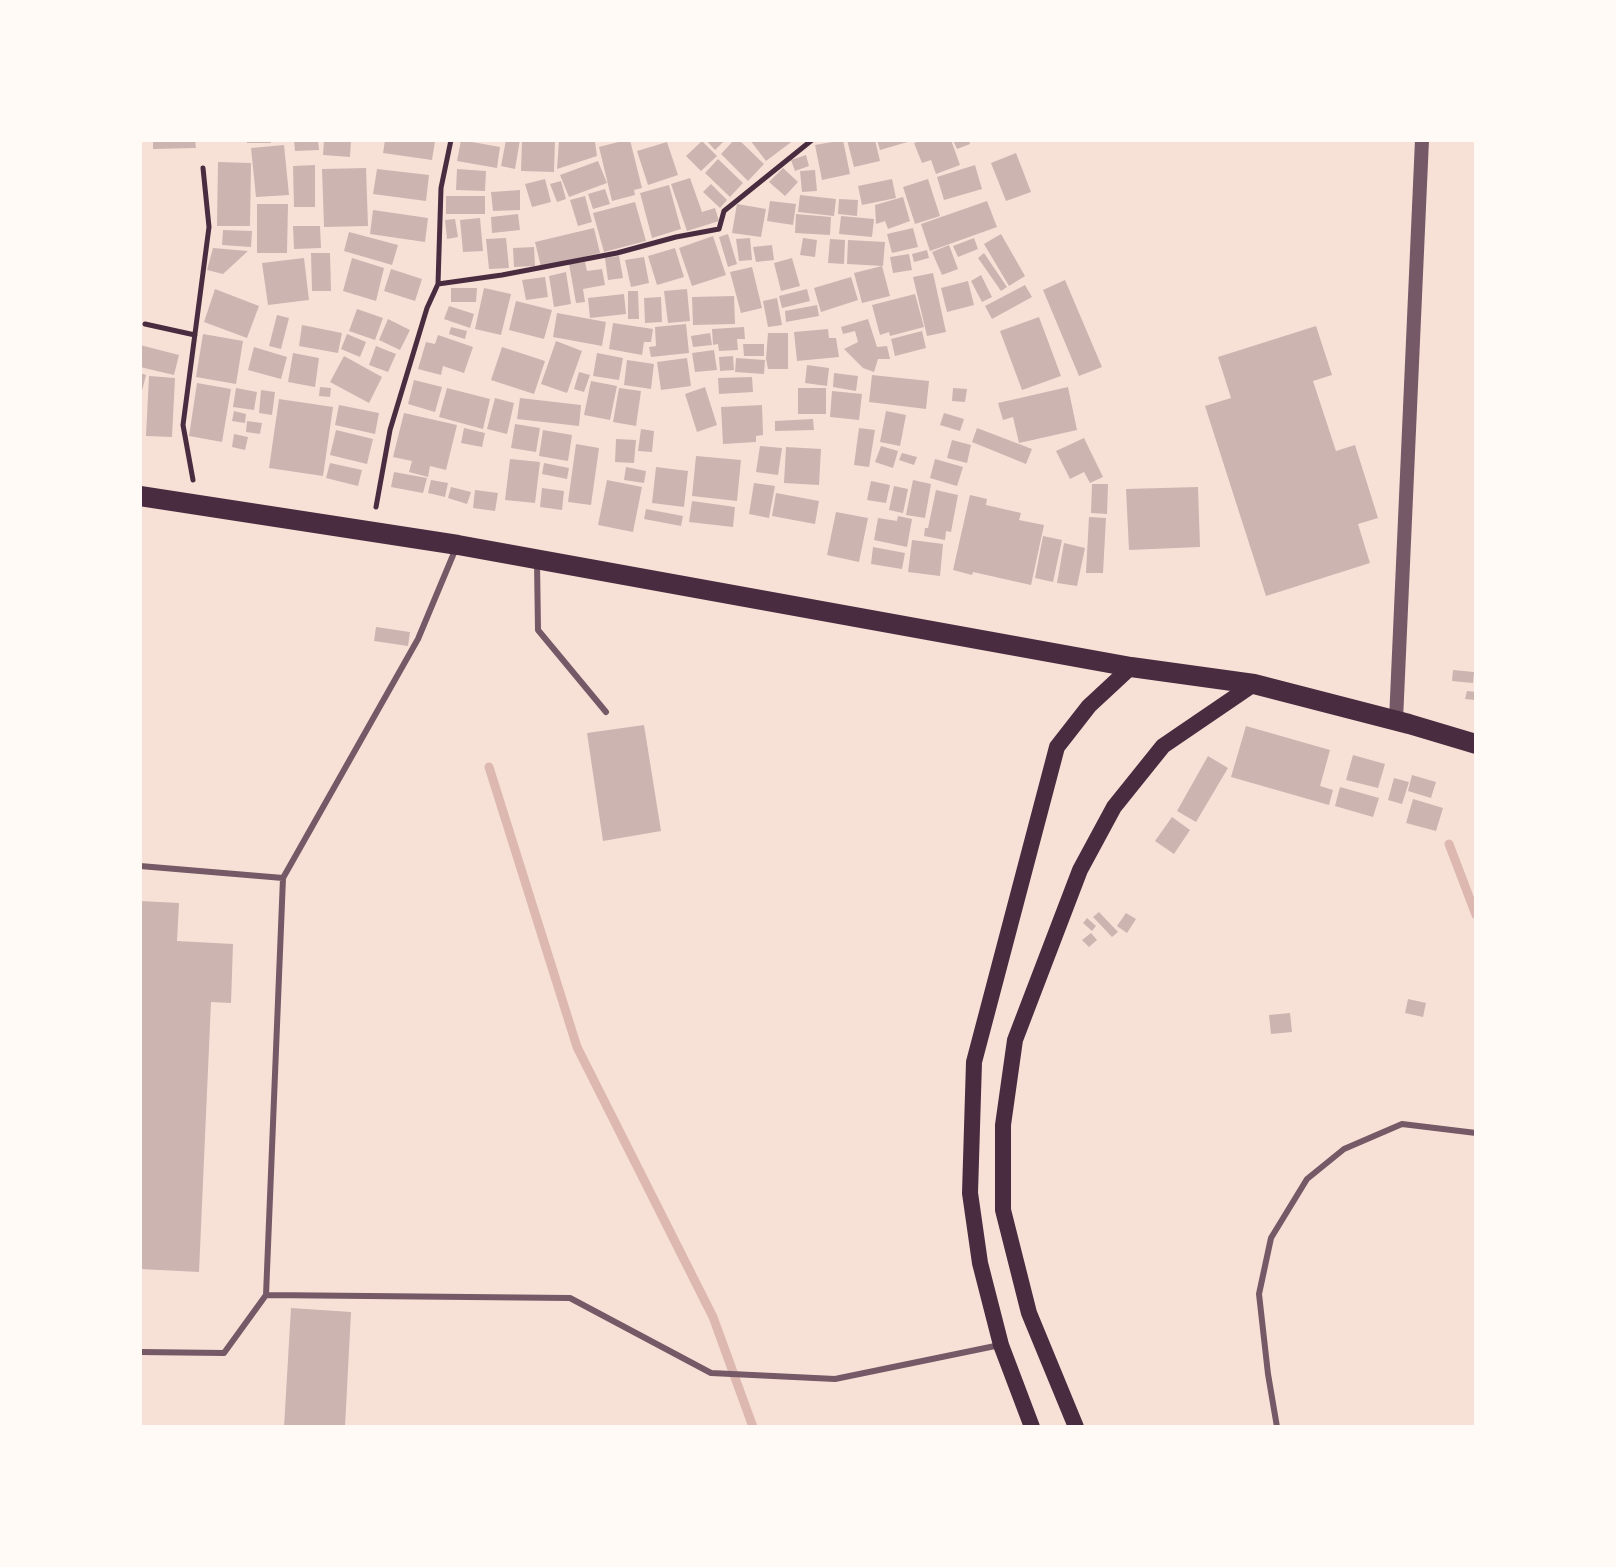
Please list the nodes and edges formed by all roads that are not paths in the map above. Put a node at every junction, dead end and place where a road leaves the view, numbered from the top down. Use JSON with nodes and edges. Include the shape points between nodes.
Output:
{"nodes":[{"id":1,"x":1422,"y":140,"type":"edge"},
{"id":2,"x":140,"y":496,"type":"edge"},
{"id":3,"x":458,"y":545,"type":"junction"},
{"id":4,"x":537,"y":559,"type":"junction"},
{"id":5,"x":1131,"y":667,"type":"junction"},
{"id":6,"x":1254,"y":684,"type":"junction"},
{"id":7,"x":606,"y":712,"type":"dead end"},
{"id":8,"x":1403,"y":722,"type":"junction"},
{"id":9,"x":1476,"y":744,"type":"edge"},
{"id":10,"x":140,"y":866,"type":"edge"},
{"id":11,"x":283,"y":878,"type":"junction"},
{"id":12,"x":1476,"y":1133,"type":"edge"},
{"id":13,"x":266,"y":1295,"type":"junction"},
{"id":14,"x":1001,"y":1345,"type":"junction"},
{"id":15,"x":140,"y":1352,"type":"edge"},
{"id":16,"x":1032,"y":1427,"type":"edge"},
{"id":17,"x":1076,"y":1427,"type":"edge"},
{"id":18,"x":1277,"y":1427,"type":"edge"}],
"edges":[{"from":1,"to":8,"type":"street"},
{"from":2,"to":3,"type":"main road"},
{"from":3,"to":4,"type":"main road"},
{"from":3,"to":11,"type":"lane","via":[[418,639]]},
{"from":4,"to":5,"type":"main road"},
{"from":4,"to":7,"type":"lane","via":[[538,630]]},
{"from":5,"to":6,"type":"main road"},
{"from":5,"to":14,"type":"main road","via":[[1089,706],[1057,747],[974,1062],[970,1193],[980,1263]]},
{"from":6,"to":8,"type":"main road"},
{"from":6,"to":17,"type":"main road","via":[[1163,746],[1114,807],[1080,870],[1015,1040],[1003,1125],[1003,1210],[1029,1313]]},
{"from":8,"to":9,"type":"main road"},
{"from":10,"to":11,"type":"lane"},
{"from":11,"to":13,"type":"lane"},
{"from":12,"to":18,"type":"lane","via":[[1402,1124],[1344,1149],[1307,1179],[1271,1238],[1259,1294]]},
{"from":13,"to":14,"type":"lane","via":[[570,1298],[711,1373],[835,1379]]},
{"from":13,"to":15,"type":"lane","via":[[224,1353]]},
{"from":14,"to":16,"type":"main road"}]}
